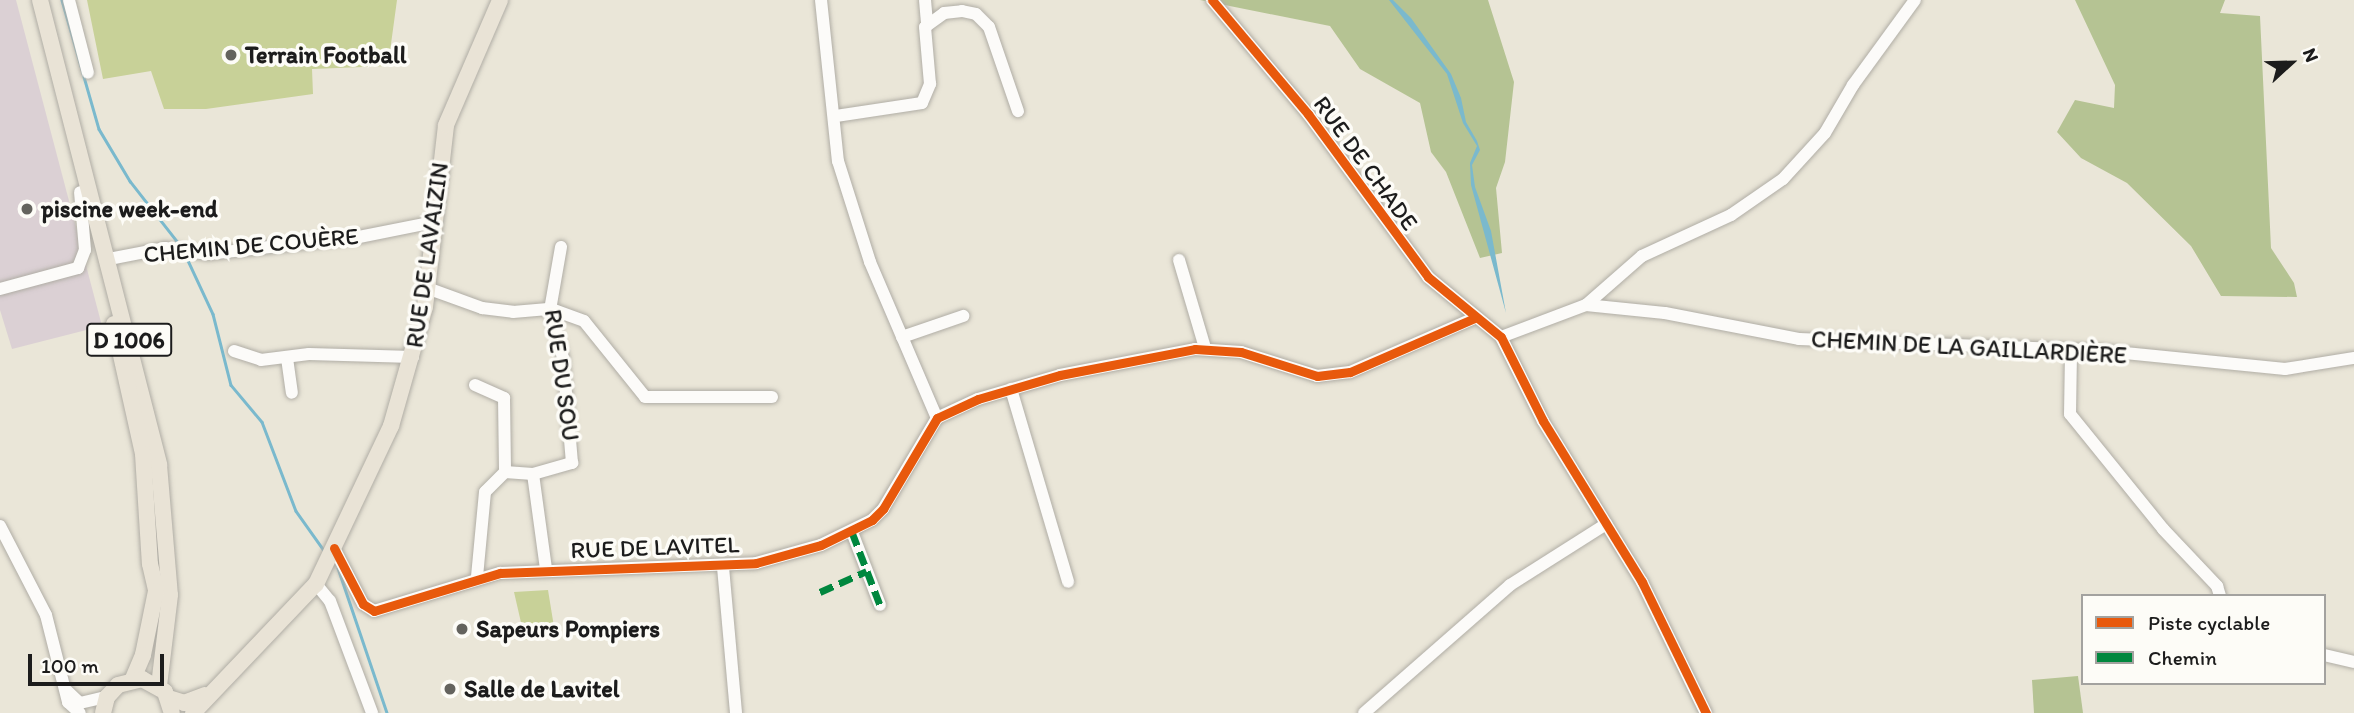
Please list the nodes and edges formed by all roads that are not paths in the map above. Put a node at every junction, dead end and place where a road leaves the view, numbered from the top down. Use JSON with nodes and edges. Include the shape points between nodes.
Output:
{"nodes":[{"id":1,"x":29,"y":0,"type":"edge"},
{"id":2,"x":40,"y":0,"type":"edge"},
{"id":3,"x":69,"y":0,"type":"edge"},
{"id":4,"x":500,"y":0,"type":"edge"},
{"id":5,"x":821,"y":0,"type":"edge"},
{"id":6,"x":925,"y":0,"type":"edge"},
{"id":7,"x":1212,"y":0,"type":"edge"},
{"id":8,"x":1915,"y":0,"type":"edge"},
{"id":9,"x":927,"y":25,"type":"junction"},
{"id":10,"x":88,"y":73,"type":"dead end"},
{"id":11,"x":1018,"y":111,"type":"dead end"},
{"id":12,"x":836,"y":116,"type":"junction"},
{"id":13,"x":80,"y":192,"type":"junction"},
{"id":14,"x":434,"y":222,"type":"junction"},
{"id":15,"x":561,"y":247,"type":"dead end"},
{"id":16,"x":108,"y":259,"type":"junction"},
{"id":17,"x":1179,"y":260,"type":"dead end"},
{"id":18,"x":427,"y":288,"type":"junction"},
{"id":19,"x":0,"y":289,"type":"edge"},
{"id":20,"x":1586,"y":305,"type":"junction"},
{"id":21,"x":550,"y":310,"type":"junction"},
{"id":22,"x":963,"y":316,"type":"dead end"},
{"id":23,"x":1475,"y":318,"type":"junction"},
{"id":24,"x":902,"y":337,"type":"junction"},
{"id":25,"x":1501,"y":337,"type":"junction"},
{"id":26,"x":1205,"y":348,"type":"junction"},
{"id":27,"x":234,"y":351,"type":"dead end"},
{"id":28,"x":2071,"y":352,"type":"junction"},
{"id":29,"x":413,"y":357,"type":"junction"},
{"id":30,"x":287,"y":358,"type":"junction"},
{"id":31,"x":2354,"y":358,"type":"edge"},
{"id":32,"x":475,"y":385,"type":"dead end"},
{"id":33,"x":1011,"y":389,"type":"junction"},
{"id":34,"x":292,"y":393,"type":"dead end"},
{"id":35,"x":772,"y":397,"type":"dead end"},
{"id":36,"x":937,"y":418,"type":"junction"},
{"id":37,"x":505,"y":472,"type":"junction"},
{"id":38,"x":533,"y":474,"type":"junction"},
{"id":39,"x":1606,"y":524,"type":"junction"},
{"id":40,"x":0,"y":526,"type":"edge"},
{"id":41,"x":852,"y":532,"type":"junction"},
{"id":42,"x":334,"y":548,"type":"junction"},
{"id":43,"x":723,"y":567,"type":"junction"},
{"id":44,"x":546,"y":569,"type":"junction"},
{"id":45,"x":477,"y":577,"type":"junction"},
{"id":46,"x":1068,"y":582,"type":"dead end"},
{"id":47,"x":316,"y":584,"type":"junction"},
{"id":48,"x":2219,"y":594,"type":"edge"},
{"id":49,"x":880,"y":606,"type":"dead end"},
{"id":50,"x":258,"y":647,"type":"junction"},
{"id":51,"x":2326,"y":655,"type":"edge"},
{"id":52,"x":2354,"y":662,"type":"edge"},
{"id":53,"x":133,"y":679,"type":"junction"},
{"id":54,"x":167,"y":699,"type":"edge"},
{"id":55,"x":105,"y":705,"type":"edge"},
{"id":56,"x":77,"y":710,"type":"edge"},
{"id":57,"x":193,"y":713,"type":"edge"},
{"id":58,"x":372,"y":713,"type":"edge"},
{"id":59,"x":736,"y":713,"type":"edge"},
{"id":60,"x":1364,"y":713,"type":"edge"},
{"id":61,"x":1706,"y":713,"type":"edge"}],
"edges":[{"from":1,"to":13,"type":"main road","number":"D 1006"},
{"from":2,"to":16,"type":"main road","number":"D 1006"},
{"from":3,"to":10,"type":"street"},
{"from":4,"to":14,"type":"main road","name":"RUE DE LAVAIZIN","via":[[446,125]]},
{"from":5,"to":12,"type":"street"},
{"from":6,"to":9,"type":"street"},
{"from":7,"to":23,"type":"street","name":"RUE DE CHADE","via":[[1308,114],[1428,277]]},
{"from":8,"to":20,"type":"street","via":[[1853,85],[1825,133],[1783,179],[1731,215],[1642,256]]},
{"from":9,"to":11,"type":"street","via":[[944,13],[967,12],[985,20]]},
{"from":9,"to":12,"type":"street","via":[[923,32],[930,83],[922,103]]},
{"from":12,"to":24,"type":"street","via":[[838,161],[856,221]]},
{"from":13,"to":19,"type":"street","via":[[85,250],[78,268]]},
{"from":13,"to":53,"type":"main road","number":"D 1006","via":[[143,454],[156,592],[143,655]]},
{"from":14,"to":16,"type":"street","name":"CHEMIN DE COUÈRE","via":[[359,237],[207,254],[165,247]]},
{"from":14,"to":18,"type":"main road","name":"RUE DE LAVAIZIN"},
{"from":15,"to":21,"type":"street","name":"RUE DU SOU"},
{"from":16,"to":54,"type":"main road","number":"D 1006","via":[[148,409],[163,503],[169,620],[158,664]]},
{"from":17,"to":26,"type":"street"},
{"from":18,"to":21,"type":"street","via":[[482,308]]},
{"from":18,"to":29,"type":"main road","name":"RUE DE LAVAIZIN"},
{"from":20,"to":25,"type":"street"},
{"from":20,"to":28,"type":"street","name":"CHEMIN DE LA GAILLARDIÈRE","via":[[1665,313],[1799,339]]},
{"from":21,"to":35,"type":"street","via":[[584,321],[645,397]]},
{"from":21,"to":38,"type":"street","name":"RUE DU SOU","via":[[563,358],[572,463]]},
{"from":22,"to":24,"type":"street"},
{"from":23,"to":25,"type":"street","name":"RUE DE CHADE"},
{"from":23,"to":26,"type":"street","via":[[1366,368],[1339,374],[1317,376],[1241,352]]},
{"from":24,"to":36,"type":"street"},
{"from":25,"to":39,"type":"street","via":[[1543,421]]},
{"from":26,"to":33,"type":"street"},
{"from":27,"to":30,"type":"street","via":[[261,360]]},
{"from":28,"to":31,"type":"street","name":"CHEMIN DE LA GAILLARDIÈRE","via":[[2285,369]]},
{"from":28,"to":48,"type":"street","via":[[2070,414]]},
{"from":29,"to":30,"type":"street","via":[[309,354]]},
{"from":29,"to":42,"type":"main road","name":"RUE DE LAVAIZIN","via":[[391,426]]},
{"from":30,"to":34,"type":"street"},
{"from":32,"to":37,"type":"street","via":[[504,398]]},
{"from":33,"to":36,"type":"street"},
{"from":33,"to":46,"type":"street"},
{"from":36,"to":41,"type":"street","name":"RUE DE LAVITEL","via":[[883,509]]},
{"from":37,"to":38,"type":"street","name":"RUE DU SOU"},
{"from":37,"to":45,"type":"street","via":[[485,492]]},
{"from":38,"to":44,"type":"street"},
{"from":39,"to":60,"type":"street","via":[[1518,579]]},
{"from":39,"to":61,"type":"street","via":[[1642,582]]},
{"from":40,"to":56,"type":"street","via":[[46,615],[64,688]]},
{"from":41,"to":43,"type":"street","name":"RUE DE LAVITEL","via":[[790,554]]},
{"from":41,"to":49,"type":"street"},
{"from":42,"to":45,"type":"street","name":"RUE DE LAVITEL","via":[[363,604],[374,611]]},
{"from":42,"to":47,"type":"main road","name":"RUE DE LAVAIZIN"},
{"from":43,"to":44,"type":"street","name":"RUE DE LAVITEL"},
{"from":43,"to":59,"type":"street"},
{"from":44,"to":45,"type":"street","name":"RUE DE LAVITEL"},
{"from":47,"to":50,"type":"main road","name":"RUE DE LAVAIZIN"},
{"from":47,"to":58,"type":"street","via":[[330,601]]},
{"from":50,"to":54,"type":"main road","name":"RUE DE LAVAIZIN","via":[[197,701]]},
{"from":50,"to":57,"type":"main road","name":"RUE DE LAVAIZIN"},
{"from":51,"to":52,"type":"street"},
{"from":53,"to":54,"type":"main road","name":"RUE DE LAVAIZIN"},
{"from":53,"to":55,"type":"main road","via":[[118,685]]},
{"from":55,"to":56,"type":"street"}]}
